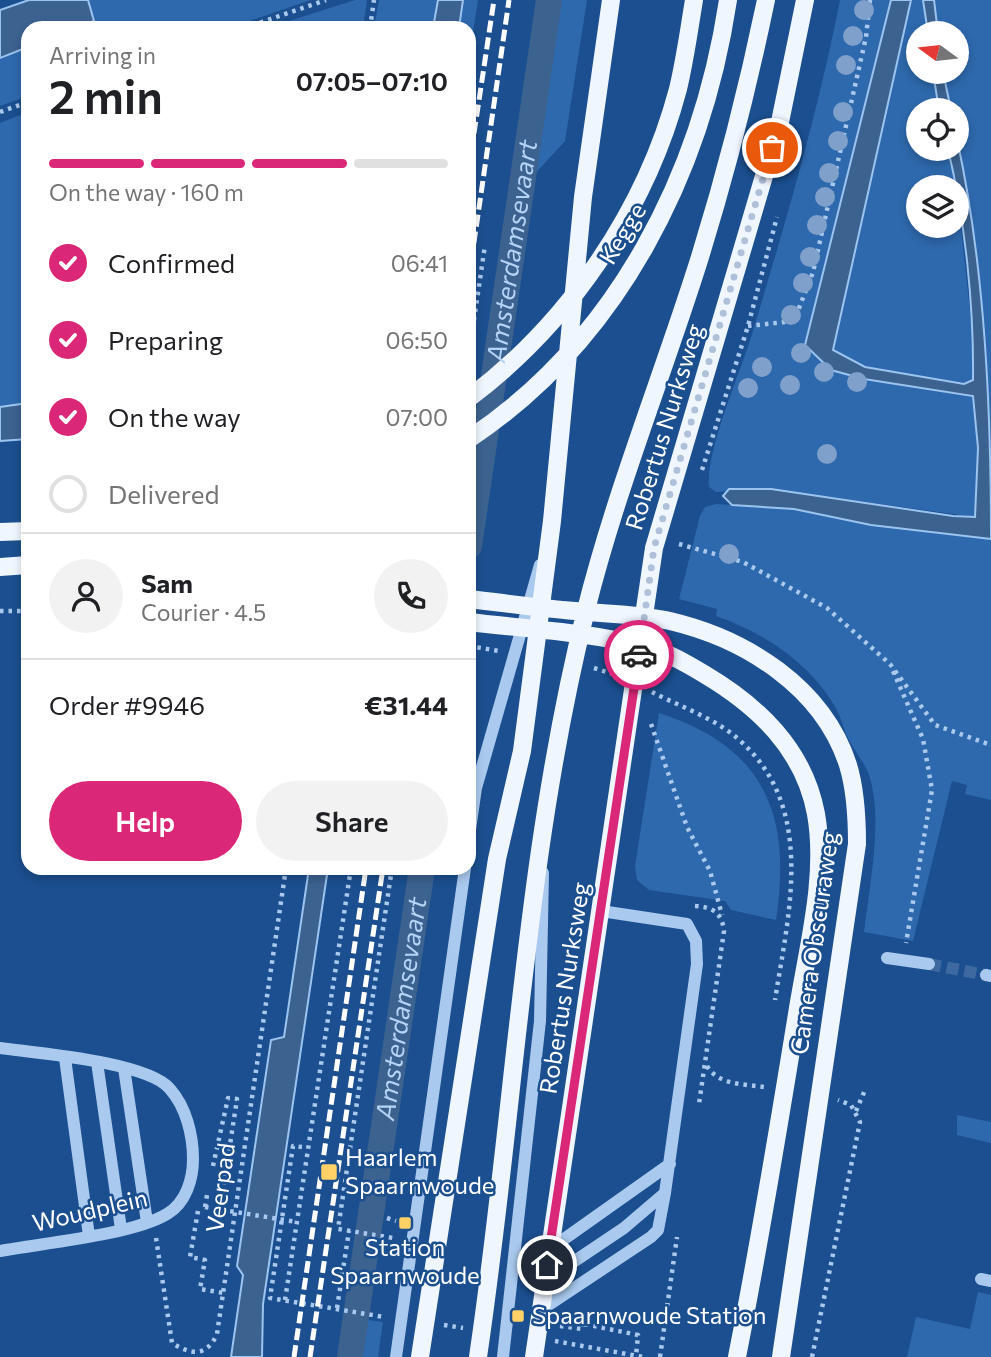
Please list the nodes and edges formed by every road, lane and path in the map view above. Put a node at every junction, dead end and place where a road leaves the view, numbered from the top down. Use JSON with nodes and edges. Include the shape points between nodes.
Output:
{"nodes":[{"id":1,"x":326,"y":0,"type":"edge"},
{"id":2,"x":374,"y":0,"type":"edge"},
{"id":3,"x":611,"y":0,"type":"edge"},
{"id":4,"x":694,"y":0,"type":"edge"},
{"id":5,"x":728,"y":0,"type":"edge"},
{"id":6,"x":766,"y":0,"type":"edge"},
{"id":7,"x":805,"y":0,"type":"edge"},
{"id":8,"x":870,"y":0,"type":"edge"},
{"id":9,"x":264,"y":21,"type":"edge"},
{"id":10,"x":371,"y":21,"type":"edge"},
{"id":11,"x":21,"y":105,"type":"edge"},
{"id":12,"x":0,"y":112,"type":"edge"},
{"id":13,"x":485,"y":245,"type":"dead end"},
{"id":14,"x":476,"y":306,"type":"edge"},
{"id":15,"x":748,"y":326,"type":"dead end"},
{"id":16,"x":476,"y":392,"type":"edge"},
{"id":17,"x":476,"y":433,"type":"edge"},
{"id":18,"x":552,"y":521,"type":"junction"},
{"id":19,"x":21,"y":530,"type":"edge"},
{"id":20,"x":0,"y":532,"type":"edge"},
{"id":21,"x":679,"y":544,"type":"dead end"},
{"id":22,"x":21,"y":566,"type":"edge"},
{"id":23,"x":0,"y":567,"type":"edge"},
{"id":24,"x":476,"y":600,"type":"edge"},
{"id":25,"x":0,"y":611,"type":"edge"},
{"id":26,"x":21,"y":611,"type":"edge"},
{"id":27,"x":476,"y":623,"type":"edge"},
{"id":28,"x":890,"y":664,"type":"junction"},
{"id":29,"x":648,"y":718,"type":"dead end"},
{"id":30,"x":702,"y":718,"type":"dead end"},
{"id":31,"x":991,"y":745,"type":"edge"},
{"id":32,"x":476,"y":788,"type":"edge"},
{"id":33,"x":541,"y":838,"type":"junction"},
{"id":34,"x":285,"y":875,"type":"edge"},
{"id":35,"x":350,"y":875,"type":"edge"},
{"id":36,"x":391,"y":875,"type":"edge"},
{"id":37,"x":464,"y":875,"type":"edge"},
{"id":38,"x":789,"y":908,"type":"dead end"},
{"id":39,"x":601,"y":911,"type":"junction"},
{"id":40,"x":723,"y":920,"type":"dead end"},
{"id":41,"x":724,"y":931,"type":"dead end"},
{"id":42,"x":887,"y":958,"type":"dead end"},
{"id":43,"x":903,"y":960,"type":"junction"},
{"id":44,"x":929,"y":964,"type":"tunnel mouth"},
{"id":45,"x":0,"y":1048,"type":"edge"},
{"id":46,"x":65,"y":1058,"type":"junction"},
{"id":47,"x":97,"y":1062,"type":"junction"},
{"id":48,"x":706,"y":1065,"type":"dead end"},
{"id":49,"x":124,"y":1068,"type":"junction"},
{"id":50,"x":865,"y":1090,"type":"dead end"},
{"id":51,"x":856,"y":1111,"type":"dead end"},
{"id":52,"x":302,"y":1147,"type":"dead end"},
{"id":53,"x":670,"y":1164,"type":"junction"},
{"id":54,"x":212,"y":1172,"type":"dead end"},
{"id":55,"x":209,"y":1184,"type":"dead end"},
{"id":56,"x":665,"y":1194,"type":"junction"},
{"id":57,"x":199,"y":1206,"type":"dead end"},
{"id":58,"x":223,"y":1211,"type":"junction"},
{"id":59,"x":387,"y":1218,"type":"dead end"},
{"id":60,"x":281,"y":1219,"type":"junction"},
{"id":61,"x":396,"y":1220,"type":"dead end"},
{"id":62,"x":150,"y":1221,"type":"junction"},
{"id":63,"x":297,"y":1222,"type":"junction"},
{"id":64,"x":121,"y":1229,"type":"junction"},
{"id":65,"x":349,"y":1231,"type":"junction"},
{"id":66,"x":89,"y":1236,"type":"junction"},
{"id":67,"x":393,"y":1238,"type":"dead end"},
{"id":68,"x":550,"y":1249,"type":"junction"},
{"id":69,"x":0,"y":1251,"type":"edge"},
{"id":70,"x":545,"y":1281,"type":"junction"},
{"id":71,"x":224,"y":1293,"type":"junction"},
{"id":72,"x":337,"y":1308,"type":"dead end"},
{"id":73,"x":540,"y":1311,"type":"junction"},
{"id":74,"x":584,"y":1322,"type":"junction"},
{"id":75,"x":557,"y":1326,"type":"dead end"},
{"id":76,"x":570,"y":1343,"type":"dead end"},
{"id":77,"x":636,"y":1356,"type":"edge"},
{"id":78,"x":396,"y":1357,"type":"edge"},
{"id":79,"x":420,"y":1357,"type":"edge"},
{"id":80,"x":478,"y":1357,"type":"edge"},
{"id":81,"x":503,"y":1357,"type":"edge"},
{"id":82,"x":534,"y":1357,"type":"edge"},
{"id":83,"x":643,"y":1357,"type":"edge"},
{"id":84,"x":737,"y":1357,"type":"edge"},
{"id":85,"x":781,"y":1357,"type":"edge"}],
"edges":[{"from":1,"to":9,"type":"path"},
{"from":2,"to":10,"type":"path"},
{"from":3,"to":18,"type":"main road","via":[[583,197]]},
{"from":4,"to":16,"type":"main road","name":"Kegge","via":[[677,89],[646,176],[624,218],[586,278],[550,323]]},
{"from":5,"to":17,"type":"main road","name":"Kegge","via":[[713,84],[699,131],[663,217],[639,259],[584,334],[546,375]]},
{"from":6,"to":33,"type":"main road","via":[[736,134],[587,607],[559,728]]},
{"from":7,"to":39,"type":"main road","name":"Robertus Nurksweg","via":[[780,122],[654,548]]},
{"from":8,"to":15,"type":"path","via":[[866,37],[813,272],[800,311],[794,321]]},
{"from":11,"to":12,"type":"path"},
{"from":13,"to":14,"type":"path"},
{"from":18,"to":32,"type":"street"},
{"from":18,"to":79,"type":"main road","via":[[522,751],[497,859]]},
{"from":19,"to":20,"type":"main road"},
{"from":21,"to":28,"type":"path","via":[[743,562],[827,608]]},
{"from":22,"to":23,"type":"main road"},
{"from":24,"to":85,"type":"main road","name":"Camera Obscuraweg","via":[[669,621],[741,646],[773,666],[807,697],[841,748],[853,788],[857,844]]},
{"from":25,"to":26,"type":"path"},
{"from":27,"to":84,"type":"main road","name":"Camera Obscuraweg","via":[[596,636],[649,647],[706,676],[760,713],[783,739],[816,813],[813,912]]},
{"from":28,"to":31,"type":"path","via":[[935,725]]},
{"from":28,"to":43,"type":"path","via":[[923,739],[932,790]]},
{"from":29,"to":40,"type":"path","via":[[687,827],[710,871]]},
{"from":30,"to":38,"type":"path","name":"Camera Obscuraweg","via":[[747,747],[784,806],[792,869]]},
{"from":33,"to":80,"type":"main road","via":[[496,1239]]},
{"from":33,"to":81,"type":"street","via":[[540,1021]]},
{"from":34,"to":71,"type":"path","name":"Veerpad"},
{"from":35,"to":63,"type":"path"},
{"from":36,"to":65,"type":"path","via":[[338,1229]]},
{"from":37,"to":78,"type":"street"},
{"from":39,"to":53,"type":"street","via":[[687,924],[696,941],[697,964]]},
{"from":39,"to":68,"type":"main road","name":"Robertus Nurksweg"},
{"from":41,"to":48,"type":"path"},
{"from":42,"to":43,"type":"street"},
{"from":43,"to":44,"type":"street"},
{"from":45,"to":46,"type":"street","name":"Woudplein"},
{"from":46,"to":47,"type":"street","name":"Woudplein"},
{"from":46,"to":66,"type":"street"},
{"from":47,"to":49,"type":"street","name":"Woudplein"},
{"from":47,"to":64,"type":"street"},
{"from":49,"to":62,"type":"street"},
{"from":49,"to":62,"type":"street","name":"Woudplein","via":[[145,1073],[169,1087],[193,1138],[193,1168],[182,1202]]},
{"from":50,"to":51,"type":"path"},
{"from":52,"to":60,"type":"path","via":[[293,1146]]},
{"from":53,"to":56,"type":"street"},
{"from":53,"to":68,"type":"street"},
{"from":54,"to":58,"type":"path","via":[[228,1098],[237,1099]]},
{"from":55,"to":58,"type":"path","via":[[205,1207]]},
{"from":56,"to":70,"type":"street"},
{"from":56,"to":73,"type":"street","via":[[658,1230],[651,1237]]},
{"from":57,"to":71,"type":"path","via":[[190,1257],[205,1260],[200,1289]]},
{"from":58,"to":60,"type":"path"},
{"from":59,"to":61,"type":"path"},
{"from":60,"to":63,"type":"path"},
{"from":60,"to":63,"type":"path","via":[[270,1298],[285,1300]]},
{"from":62,"to":64,"type":"street","name":"Woudplein"},
{"from":62,"to":71,"type":"path","name":"Veerpad","via":[[172,1343],[185,1351],[201,1353],[210,1348]]},
{"from":64,"to":66,"type":"street","name":"Woudplein"},
{"from":65,"to":67,"type":"path"},
{"from":65,"to":72,"type":"path"},
{"from":66,"to":69,"type":"street","name":"Woudplein"},
{"from":68,"to":70,"type":"main road","name":"Robertus Nurksweg"},
{"from":70,"to":73,"type":"main road","name":"Robertus Nurksweg"},
{"from":73,"to":74,"type":"path","via":[[549,1313],[550,1318]]},
{"from":73,"to":82,"type":"main road","name":"Robertus Nurksweg"},
{"from":74,"to":75,"type":"path","via":[[583,1329]]},
{"from":74,"to":77,"type":"path","via":[[638,1335]]},
{"from":76,"to":77,"type":"path"},
{"from":77,"to":83,"type":"path"}]}
